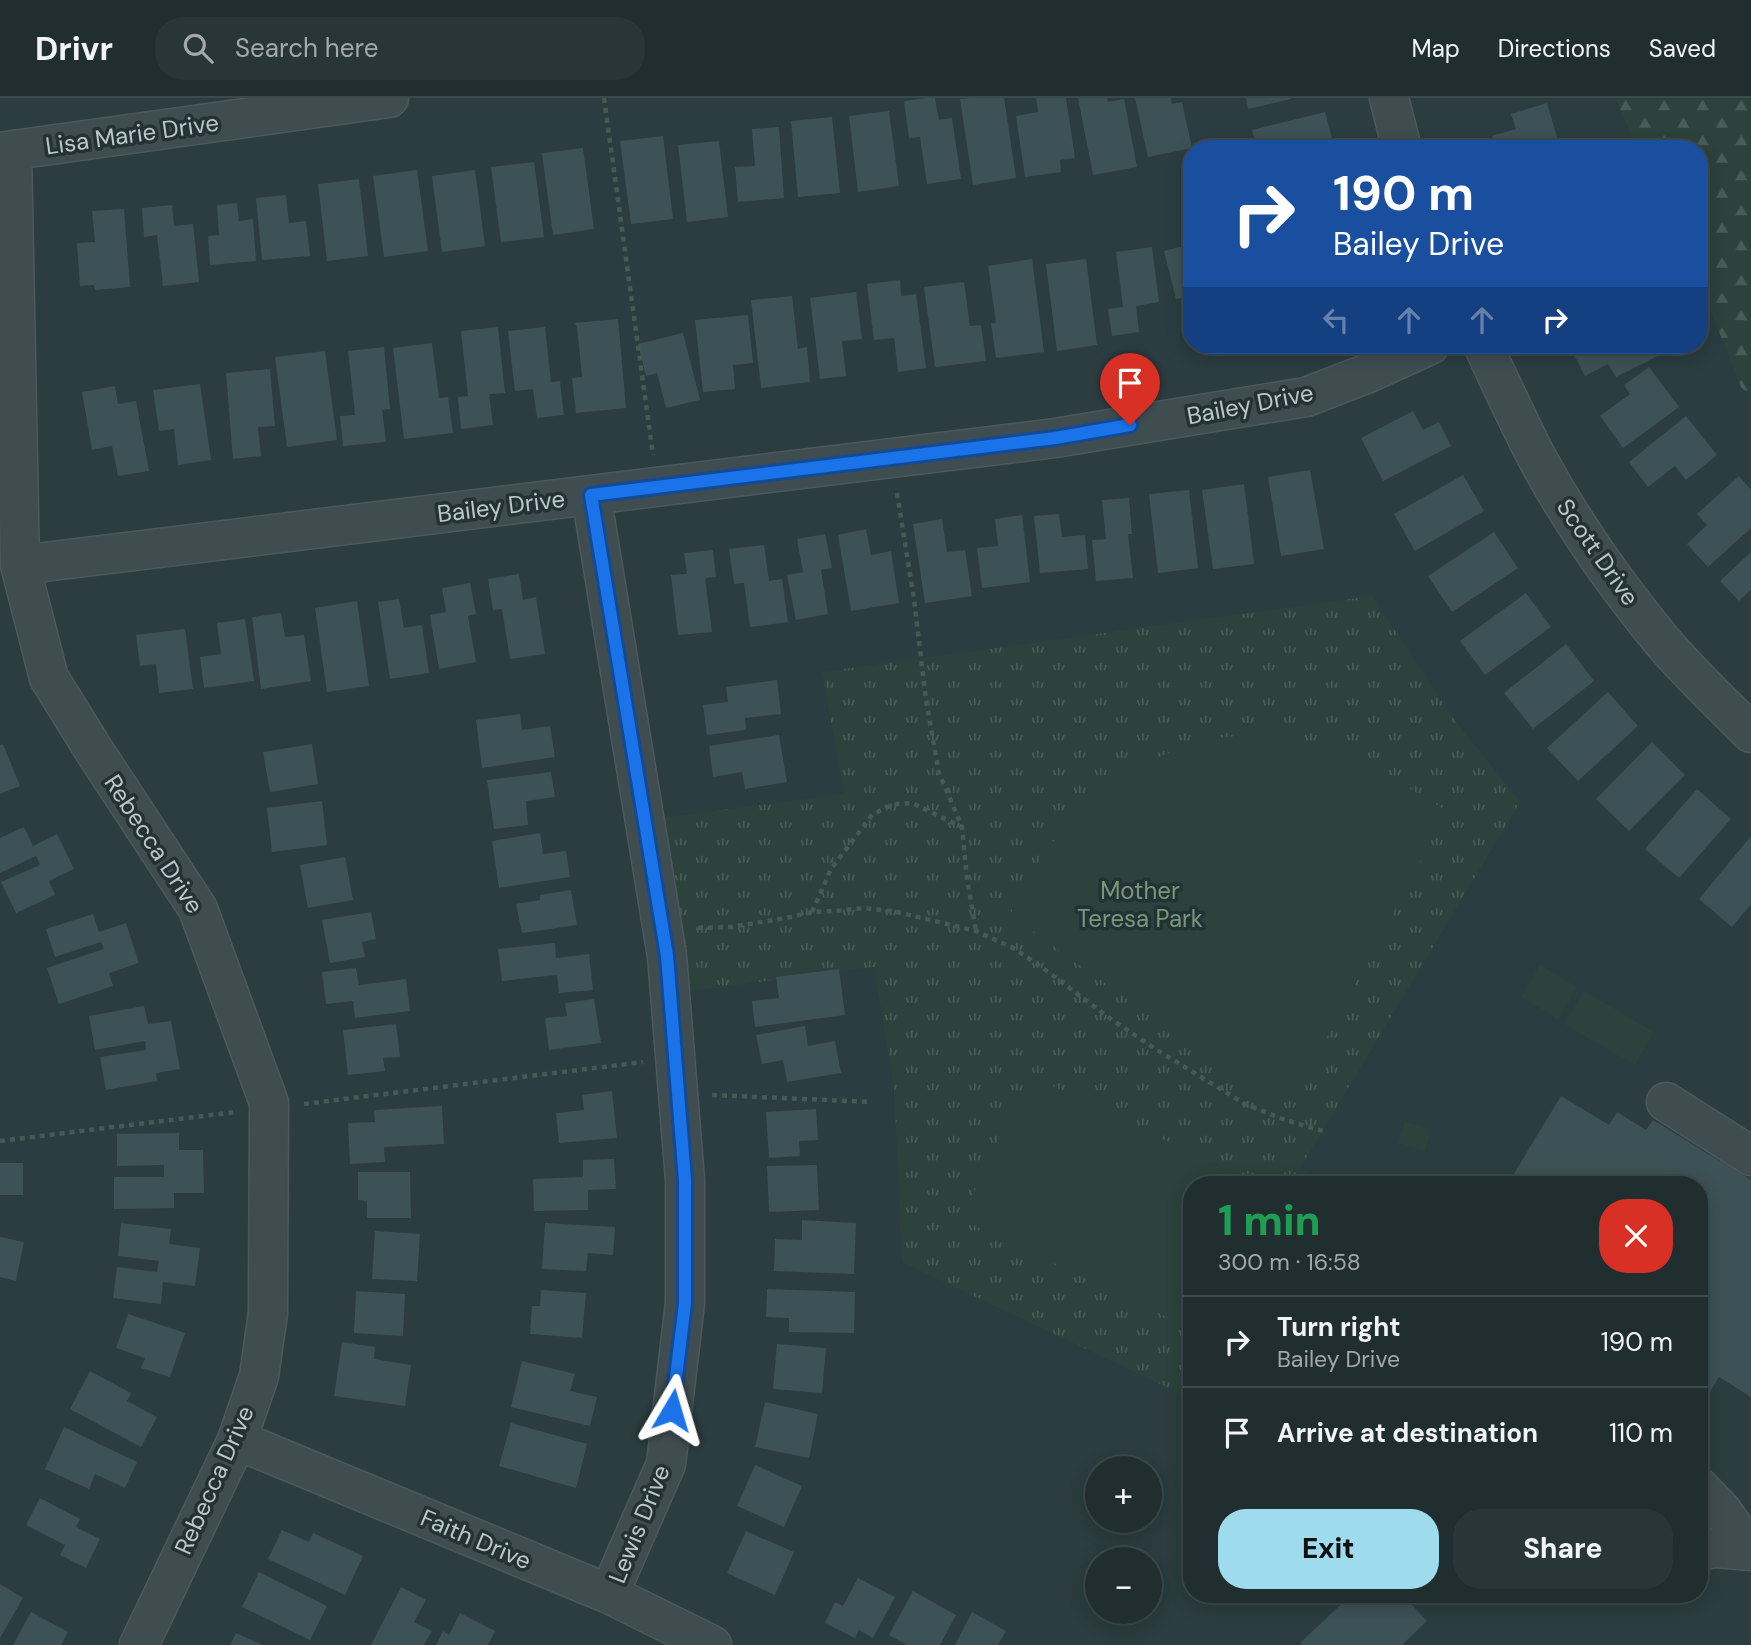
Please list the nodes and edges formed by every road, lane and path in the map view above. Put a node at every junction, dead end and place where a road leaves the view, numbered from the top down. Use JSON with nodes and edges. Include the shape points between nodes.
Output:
{"nodes":[{"id":1,"x":389,"y":98,"type":"edge"},
{"id":2,"x":604,"y":98,"type":"edge"},
{"id":3,"x":1390,"y":98,"type":"edge"},
{"id":4,"x":1400,"y":140,"type":"edge"},
{"id":5,"x":6,"y":151,"type":"edge"},
{"id":6,"x":1410,"y":354,"type":"edge"},
{"id":7,"x":1487,"y":354,"type":"edge"},
{"id":8,"x":892,"y":457,"type":"junction"},
{"id":9,"x":657,"y":487,"type":"junction"},
{"id":10,"x":591,"y":495,"type":"junction"},
{"id":11,"x":20,"y":565,"type":"junction"},
{"id":12,"x":1751,"y":733,"type":"edge"},
{"id":13,"x":962,"y":827,"type":"junction"},
{"id":14,"x":813,"y":912,"type":"junction"},
{"id":15,"x":976,"y":931,"type":"junction"},
{"id":16,"x":664,"y":938,"type":"junction"},
{"id":17,"x":676,"y":1076,"type":"junction"},
{"id":18,"x":872,"y":1102,"type":"dead end"},
{"id":19,"x":1666,"y":1102,"type":"dead end"},
{"id":20,"x":269,"y":1108,"type":"junction"},
{"id":21,"x":1323,"y":1131,"type":"dead end"},
{"id":22,"x":0,"y":1141,"type":"edge"},
{"id":23,"x":1751,"y":1156,"type":"edge"},
{"id":24,"x":237,"y":1440,"type":"junction"},
{"id":25,"x":1708,"y":1496,"type":"edge"},
{"id":26,"x":1708,"y":1549,"type":"edge"},
{"id":27,"x":1750,"y":1550,"type":"edge"},
{"id":28,"x":610,"y":1594,"type":"junction"},
{"id":29,"x":139,"y":1645,"type":"edge"},
{"id":30,"x":712,"y":1645,"type":"edge"}],
"edges":[{"from":1,"to":5,"type":"street","name":"Lisa Marie Drive"},
{"from":2,"to":9,"type":"path"},
{"from":3,"to":4,"type":"street"},
{"from":5,"to":11,"type":"street","name":"Rebecca Drive"},
{"from":6,"to":8,"type":"street","name":"Bailey Drive","via":[[1306,397],[1055,438]]},
{"from":7,"to":12,"type":"street","name":"Scott Drive","via":[[1537,458],[1600,559],[1662,641]]},
{"from":8,"to":9,"type":"street","name":"Bailey Drive"},
{"from":8,"to":13,"type":"path","via":[[939,773]]},
{"from":9,"to":10,"type":"street","name":"Bailey Drive"},
{"from":10,"to":11,"type":"street","name":"Bailey Drive"},
{"from":10,"to":16,"type":"street","name":"Lewis Drive"},
{"from":11,"to":20,"type":"street","name":"Rebecca Drive","via":[[50,678],[198,909]]},
{"from":13,"to":14,"type":"path","via":[[912,803],[893,804],[872,815],[831,869]]},
{"from":13,"to":15,"type":"path"},
{"from":14,"to":15,"type":"path","via":[[864,908]]},
{"from":14,"to":16,"type":"path","via":[[731,928],[692,928]]},
{"from":15,"to":21,"type":"path","via":[[1015,950],[1196,1075],[1285,1120]]},
{"from":16,"to":17,"type":"street","name":"Lewis Drive"},
{"from":17,"to":18,"type":"path"},
{"from":17,"to":20,"type":"path"},
{"from":17,"to":28,"type":"street","name":"Lewis Drive","via":[[685,1180],[685,1303],[666,1464]]},
{"from":19,"to":23,"type":"street"},
{"from":20,"to":22,"type":"path"},
{"from":20,"to":24,"type":"street","name":"Rebecca Drive","via":[[268,1313],[259,1376]]},
{"from":24,"to":28,"type":"street","name":"Faith Drive"},
{"from":24,"to":29,"type":"street","name":"Rebecca Drive"},
{"from":25,"to":27,"type":"street"},
{"from":26,"to":27,"type":"street"},
{"from":28,"to":30,"type":"street","name":"Faith Drive"}]}
